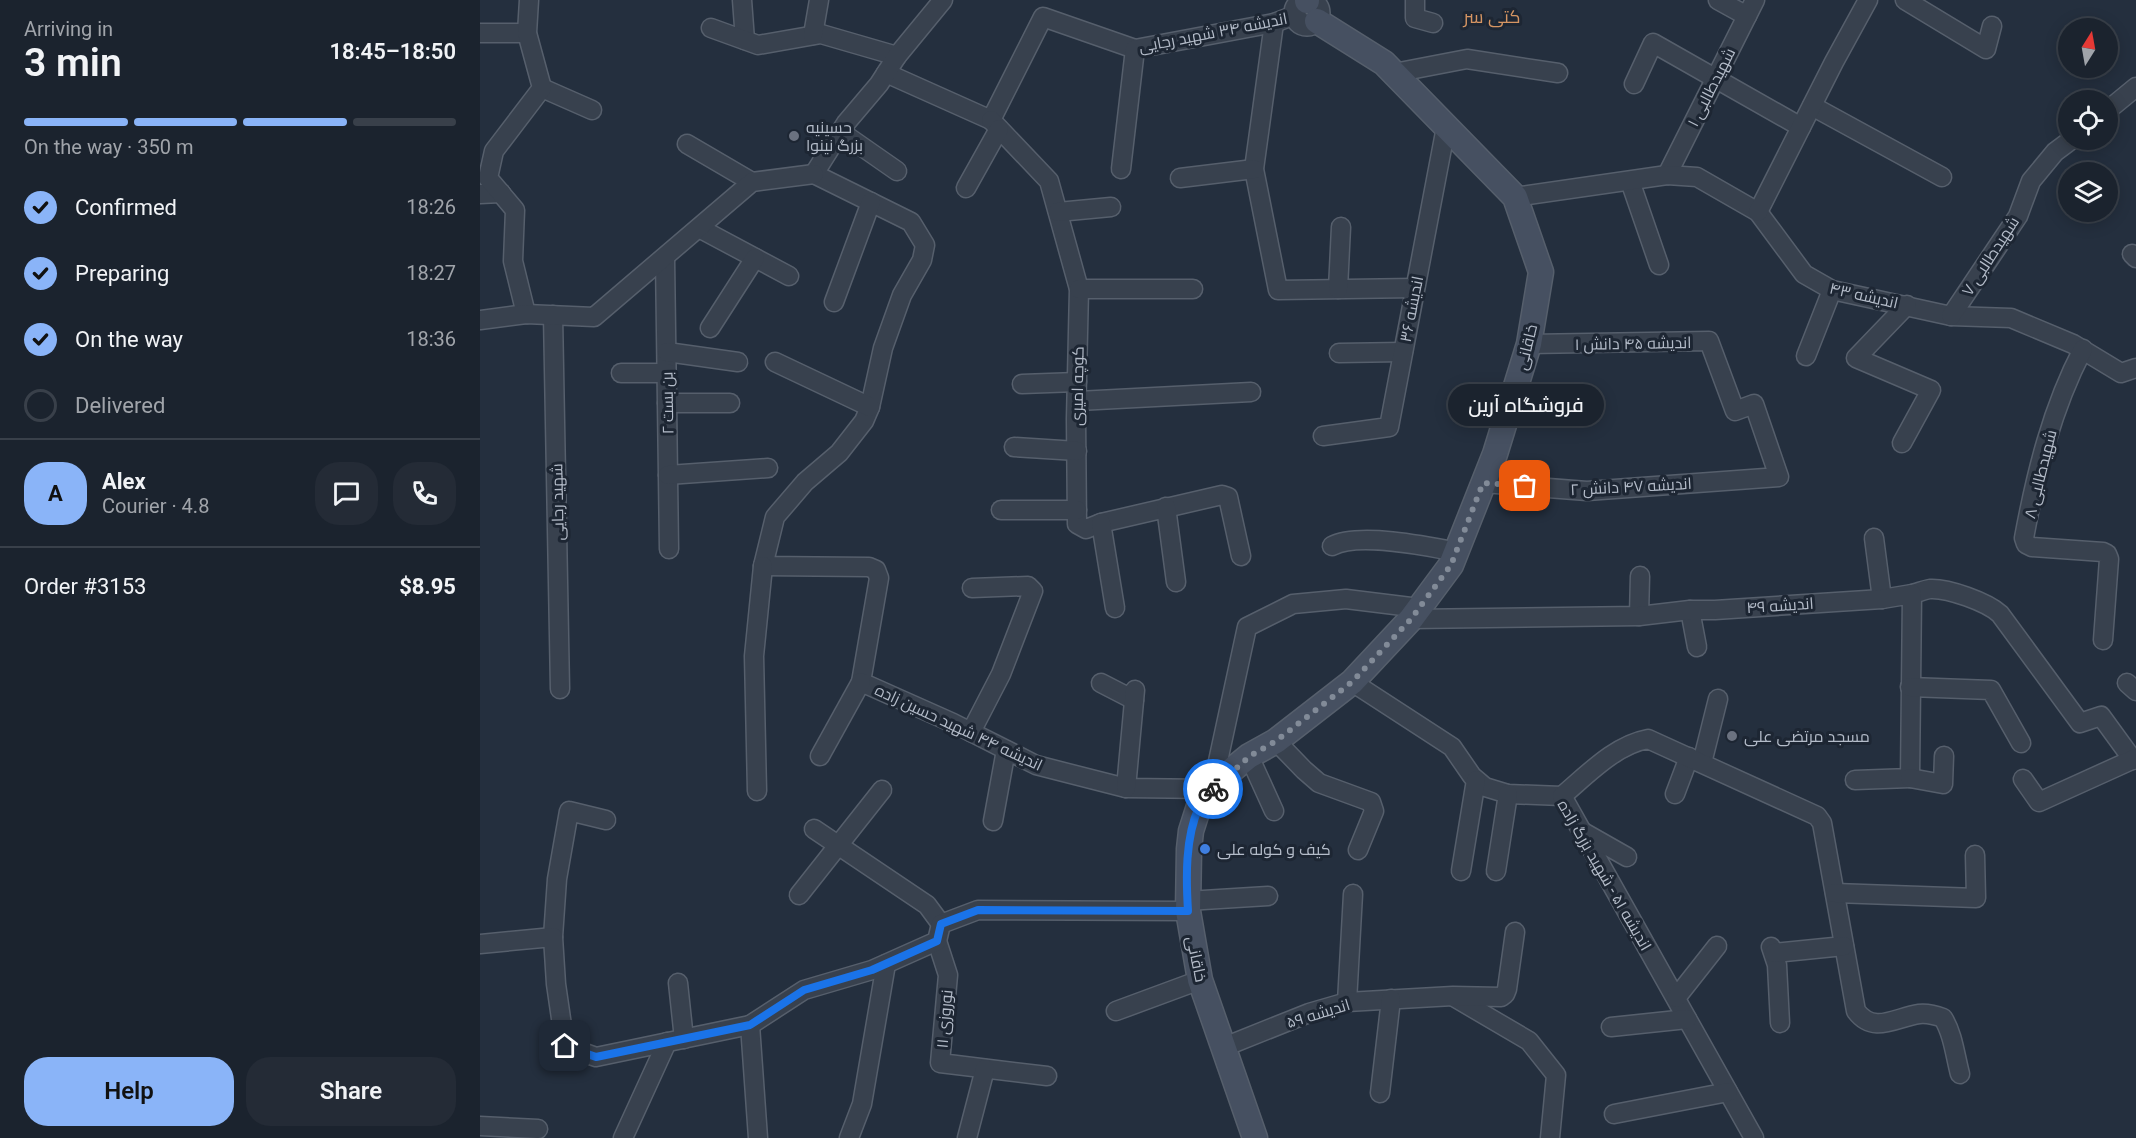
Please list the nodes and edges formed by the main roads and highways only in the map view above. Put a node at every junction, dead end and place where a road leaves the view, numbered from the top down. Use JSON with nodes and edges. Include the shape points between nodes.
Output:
{"nodes":[{"id":1,"x":1307,"y":9,"type":"edge"},
{"id":2,"x":1255,"y":1138,"type":"edge"}],
"edges":[{"from":1,"to":2,"type":"main road","name":"خاقانی","via":[[1384,63],[1515,198],[1541,272],[1529,344],[1495,454],[1451,565],[1415,613],[1352,682],[1228,773],[1199,806],[1191,831],[1188,906],[1200,980]]}]}
